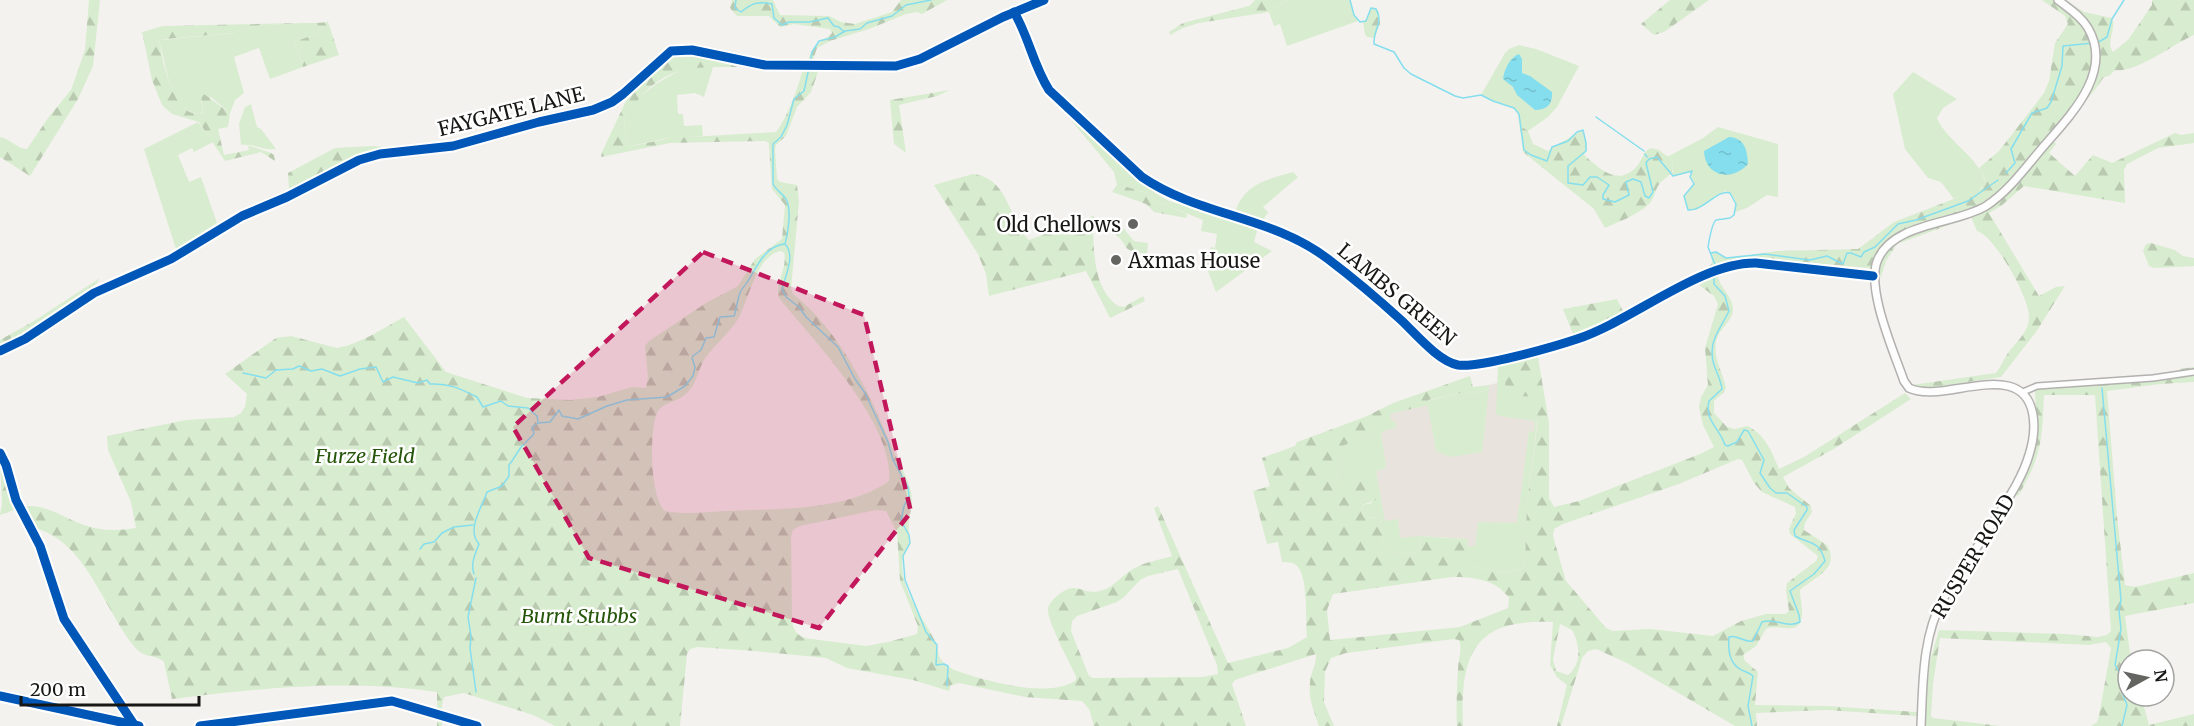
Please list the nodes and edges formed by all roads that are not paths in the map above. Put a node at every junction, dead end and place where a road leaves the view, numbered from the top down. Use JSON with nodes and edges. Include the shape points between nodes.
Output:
{"nodes":[{"id":1,"x":1044,"y":0,"type":"edge"},
{"id":2,"x":2058,"y":0,"type":"edge"},
{"id":3,"x":1014,"y":12,"type":"junction"},
{"id":4,"x":1873,"y":276,"type":"junction"},
{"id":5,"x":0,"y":351,"type":"edge"},
{"id":6,"x":2194,"y":372,"type":"edge"},
{"id":7,"x":2023,"y":392,"type":"junction"},
{"id":8,"x":1921,"y":726,"type":"edge"}],
"edges":[{"from":1,"to":3,"type":"street","name":"FAYGATE LANE"},
{"from":2,"to":4,"type":"street","via":[[2086,25],[2094,43],[2094,68],[2082,100],[2005,189],[1981,208],[1895,238],[1880,254]]},
{"from":3,"to":4,"type":"street","name":"LAMBS GREEN","via":[[1048,90],[1142,177],[1180,198],[1263,224],[1307,244],[1369,292],[1433,350],[1456,364],[1478,364],[1579,338],[1709,274],[1740,264],[1756,262]]},
{"from":3,"to":5,"type":"street","name":"FAYGATE LANE","via":[[910,63],[881,67],[759,64],[690,49],[676,50],[665,54],[620,97],[593,110],[453,147],[364,158],[246,214],[171,259],[94,293]]},
{"from":4,"to":7,"type":"street","via":[[1890,340],[1909,388],[1924,392],[1994,384]]},
{"from":6,"to":7,"type":"street","via":[[2037,386]]},
{"from":7,"to":8,"type":"street","name":"RUSPER ROAD","via":[[2032,412],[2030,454],[2008,499],[1936,614],[1927,651]]}]}
